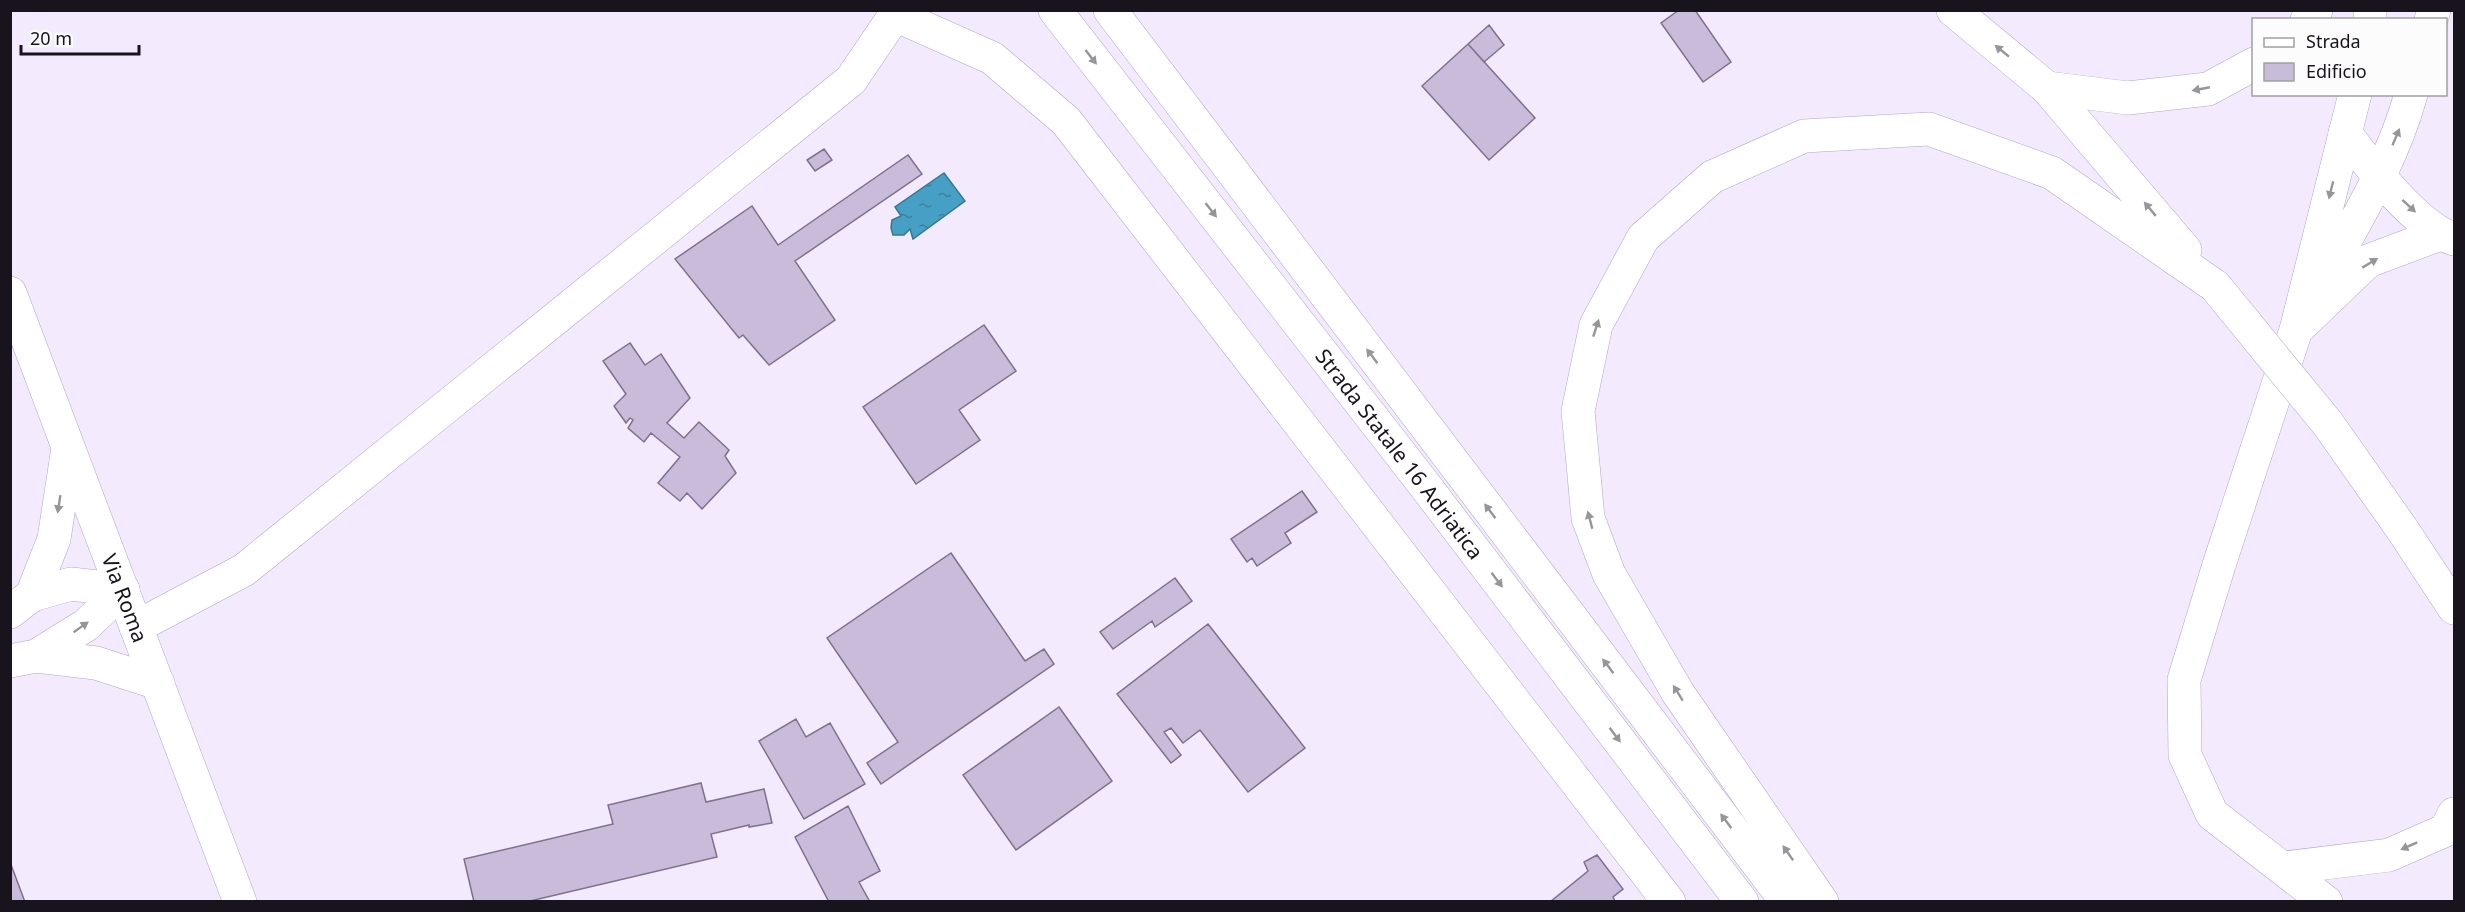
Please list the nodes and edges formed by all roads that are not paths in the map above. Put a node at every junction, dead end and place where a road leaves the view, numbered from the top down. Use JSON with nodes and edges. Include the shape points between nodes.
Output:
{"nodes":[{"id":1,"x":1055,"y":10,"type":"edge"},
{"id":2,"x":1110,"y":10,"type":"edge"},
{"id":3,"x":1953,"y":10,"type":"edge"},
{"id":4,"x":2452,"y":10,"type":"edge"},
{"id":5,"x":895,"y":13,"type":"edge"},
{"id":6,"x":2454,"y":17,"type":"edge"},
{"id":7,"x":2252,"y":65,"type":"edge"},
{"id":8,"x":2048,"y":88,"type":"junction"},
{"id":9,"x":2354,"y":96,"type":"edge"},
{"id":10,"x":2410,"y":96,"type":"edge"},
{"id":11,"x":2345,"y":133,"type":"junction"},
{"id":12,"x":2379,"y":178,"type":"junction"},
{"id":13,"x":2447,"y":237,"type":"edge"},
{"id":14,"x":2215,"y":286,"type":"junction"},
{"id":15,"x":10,"y":292,"type":"edge"},
{"id":16,"x":2296,"y":330,"type":"junction"},
{"id":17,"x":68,"y":447,"type":"junction"},
{"id":18,"x":123,"y":590,"type":"junction"},
{"id":19,"x":21,"y":604,"type":"edge"},
{"id":20,"x":2454,"y":608,"type":"edge"},
{"id":21,"x":136,"y":627,"type":"junction"},
{"id":22,"x":23,"y":658,"type":"edge"},
{"id":23,"x":158,"y":683,"type":"junction"},
{"id":24,"x":2454,"y":814,"type":"edge"},
{"id":25,"x":2284,"y":868,"type":"junction"},
{"id":26,"x":240,"y":902,"type":"edge"},
{"id":27,"x":1669,"y":902,"type":"edge"},
{"id":28,"x":1742,"y":902,"type":"edge"},
{"id":29,"x":1787,"y":902,"type":"edge"},
{"id":30,"x":1822,"y":902,"type":"edge"},
{"id":31,"x":2326,"y":902,"type":"edge"}],
"edges":[{"from":1,"to":28,"type":"main road","name":"Strada Statale 16 Adriatica","one_way":true},
{"from":29,"to":2,"type":"main road","name":"Strada Statale 16 Adriatica","one_way":true},
{"from":8,"to":3,"type":"main road","one_way":true},
{"from":4,"to":6,"type":"main road"},
{"from":5,"to":21,"type":"main road","via":[[851,80],[244,570]]},
{"from":5,"to":27,"type":"main road","via":[[992,58],[1066,121]]},
{"from":7,"to":8,"type":"main road","one_way":true,"via":[[2208,89],[2185,92],[2128,98]]},
{"from":14,"to":8,"type":"main road","one_way":true},
{"from":9,"to":11,"type":"main road"},
{"from":12,"to":10,"type":"main road","one_way":true},
{"from":11,"to":12,"type":"main road"},
{"from":11,"to":16,"type":"main road","one_way":true},
{"from":12,"to":13,"type":"main road","one_way":true},
{"from":12,"to":16,"type":"main road"},
{"from":16,"to":13,"type":"main road","one_way":true,"via":[[2368,261]]},
{"from":14,"to":20,"type":"main road","bridge":true,"via":[[2328,424]]},
{"from":30,"to":14,"type":"main road","one_way":true,"via":[[1678,693],[1609,574],[1588,518],[1578,411],[1596,325],[1643,238],[1712,177],[1804,136],[1929,129],[2052,173]]},
{"from":15,"to":17,"type":"main road","name":"Via Roma"},
{"from":16,"to":25,"type":"main road","via":[[2184,680],[2185,755],[2212,814]]},
{"from":17,"to":18,"type":"main road","name":"Via Roma"},
{"from":17,"to":19,"type":"main road","one_way":true,"via":[[54,539]]},
{"from":18,"to":19,"type":"main road","via":[[70,584]]},
{"from":18,"to":21,"type":"main road","name":"Via Roma"},
{"from":22,"to":18,"type":"main road","one_way":true,"via":[[86,624]]},
{"from":21,"to":23,"type":"main road","name":"Via Roma"},
{"from":22,"to":23,"type":"main road","via":[[96,663]]},
{"from":23,"to":26,"type":"main road","name":"Via Roma"},
{"from":24,"to":25,"type":"main road","one_way":true,"via":[[2446,830],[2389,855]]},
{"from":25,"to":31,"type":"main road"}]}
